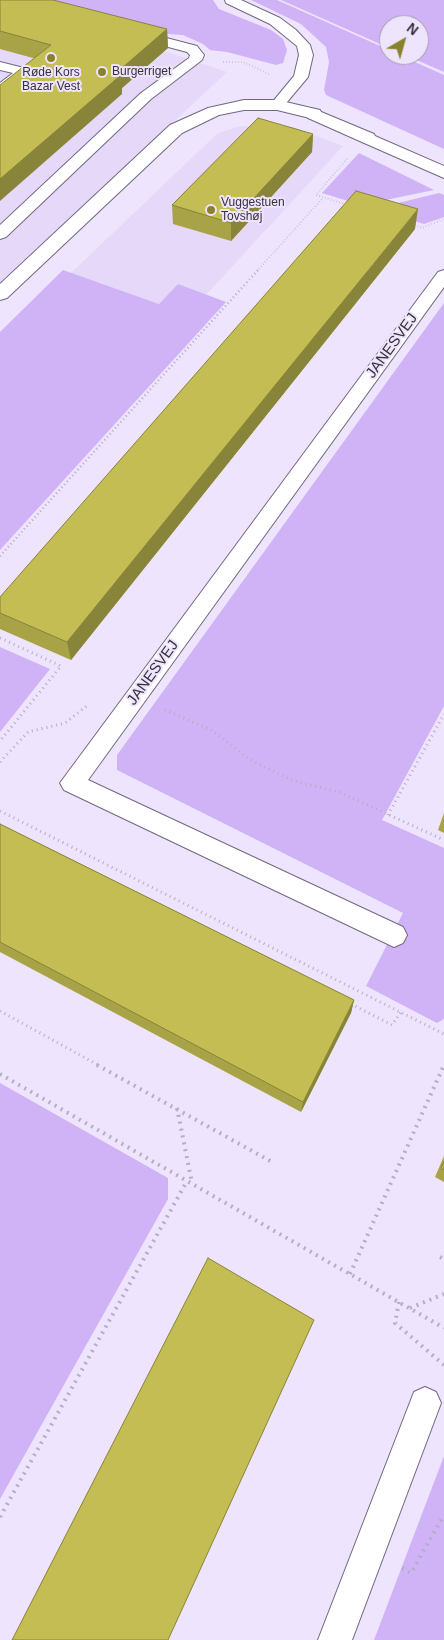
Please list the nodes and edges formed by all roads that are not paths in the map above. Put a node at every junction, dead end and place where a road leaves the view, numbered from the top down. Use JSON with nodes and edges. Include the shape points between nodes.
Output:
{"nodes":[{"id":1,"x":231,"y":0,"type":"edge"},
{"id":2,"x":124,"y":31,"type":"edge"},
{"id":3,"x":0,"y":66,"type":"edge"},
{"id":4,"x":0,"y":90,"type":"edge"},
{"id":5,"x":276,"y":106,"type":"junction"},
{"id":6,"x":444,"y":173,"type":"edge"},
{"id":7,"x":0,"y":234,"type":"edge"},
{"id":8,"x":444,"y":275,"type":"edge"},
{"id":9,"x":0,"y":294,"type":"edge"},
{"id":10,"x":394,"y":935,"type":"dead end"},
{"id":11,"x":425,"y":1403,"type":"dead end"},
{"id":12,"x":335,"y":1640,"type":"edge"}],
"edges":[{"from":1,"to":5,"type":"lane","via":[[275,21],[303,46],[306,55],[304,68]]},
{"from":2,"to":7,"type":"lane","via":[[192,49],[197,55],[195,60],[146,96]]},
{"from":3,"to":4,"type":"lane","via":[[23,72]]},
{"from":5,"to":6,"type":"street","via":[[314,114]]},
{"from":5,"to":9,"type":"street","via":[[228,107],[200,116],[176,129]]},
{"from":8,"to":10,"type":"lane","name":"JANESVEJ","via":[[72,783]]},
{"from":11,"to":12,"type":"lane"}]}
